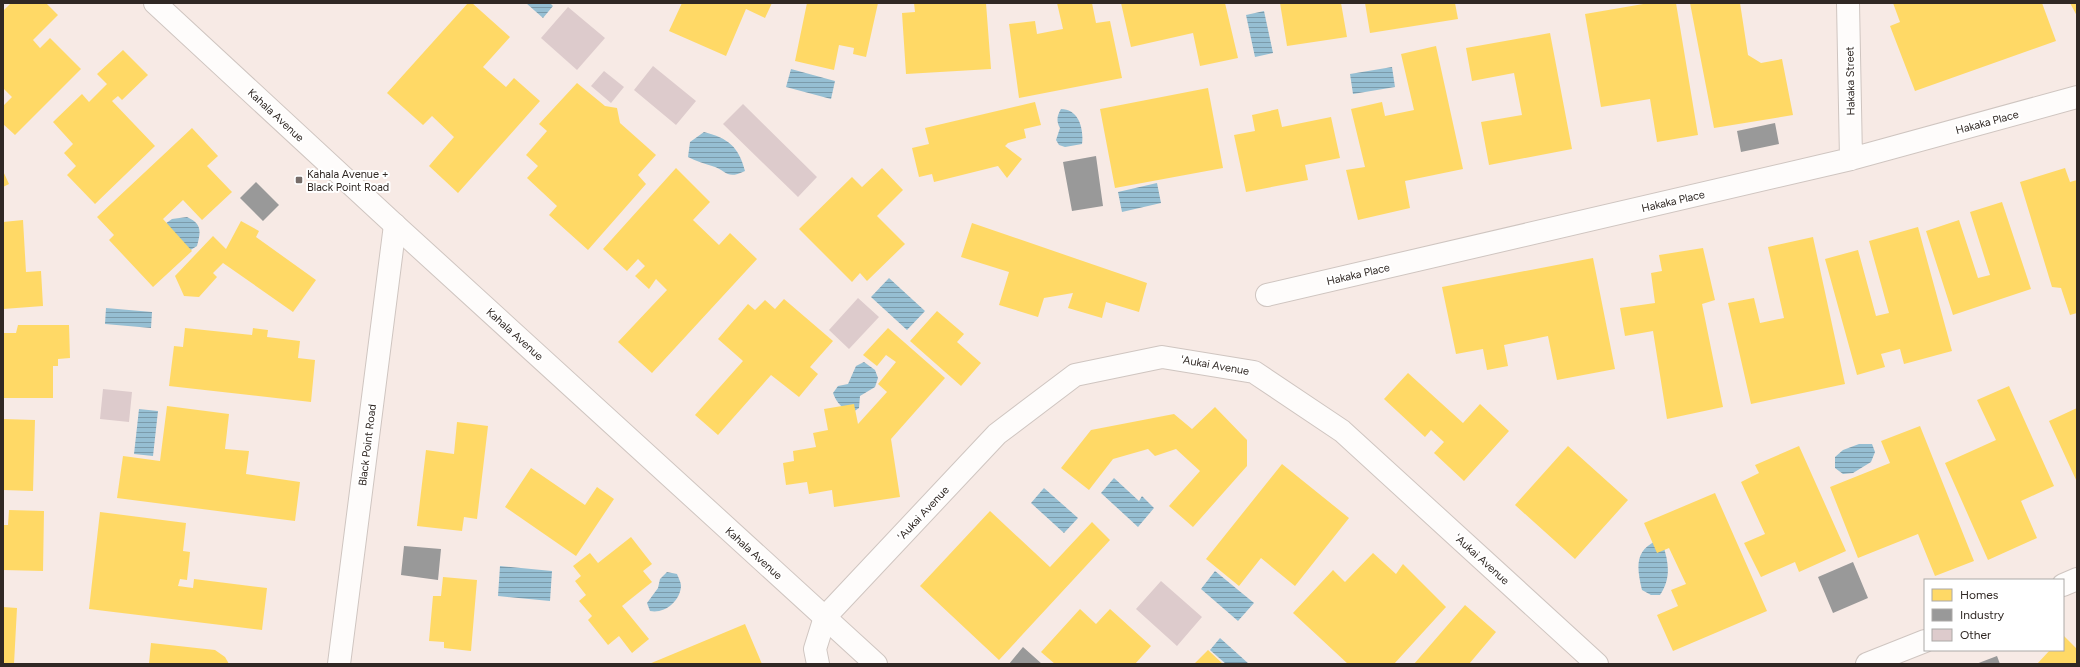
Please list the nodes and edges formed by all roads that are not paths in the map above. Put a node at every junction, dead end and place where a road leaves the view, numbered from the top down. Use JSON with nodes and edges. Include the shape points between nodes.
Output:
{"nodes":[{"id":1,"x":155,"y":3,"type":"edge"},
{"id":2,"x":1848,"y":3,"type":"edge"},
{"id":3,"x":2077,"y":97,"type":"edge"},
{"id":4,"x":1851,"y":159,"type":"junction"},
{"id":5,"x":395,"y":225,"type":"junction"},
{"id":6,"x":1267,"y":295,"type":"dead end"},
{"id":7,"x":2077,"y":579,"type":"edge"},
{"id":8,"x":2064,"y":585,"type":"edge"},
{"id":9,"x":825,"y":617,"type":"junction"},
{"id":10,"x":1924,"y":641,"type":"edge"},
{"id":11,"x":339,"y":664,"type":"edge"},
{"id":12,"x":818,"y":664,"type":"edge"},
{"id":13,"x":876,"y":664,"type":"edge"},
{"id":14,"x":1597,"y":664,"type":"edge"},
{"id":15,"x":1867,"y":664,"type":"edge"}],
"edges":[{"from":1,"to":5,"type":"street","name":"Kahala Avenue"},
{"from":2,"to":4,"type":"street","name":"Hakaka Street"},
{"from":3,"to":4,"type":"street","name":"Hakaka Place"},
{"from":4,"to":6,"type":"street","name":"Hakaka Place"},
{"from":5,"to":9,"type":"street","name":"Kahala Avenue"},
{"from":5,"to":11,"type":"street","name":"Black Point Road"},
{"from":7,"to":8,"type":"street"},
{"from":9,"to":12,"type":"street","via":[[815,649]]},
{"from":9,"to":13,"type":"street","name":"Kahala Avenue"},
{"from":9,"to":14,"type":"street","name":"ʻAukai Avenue","via":[[997,434],[1075,375],[1162,357],[1254,372],[1342,431]]},
{"from":10,"to":15,"type":"street"}]}
